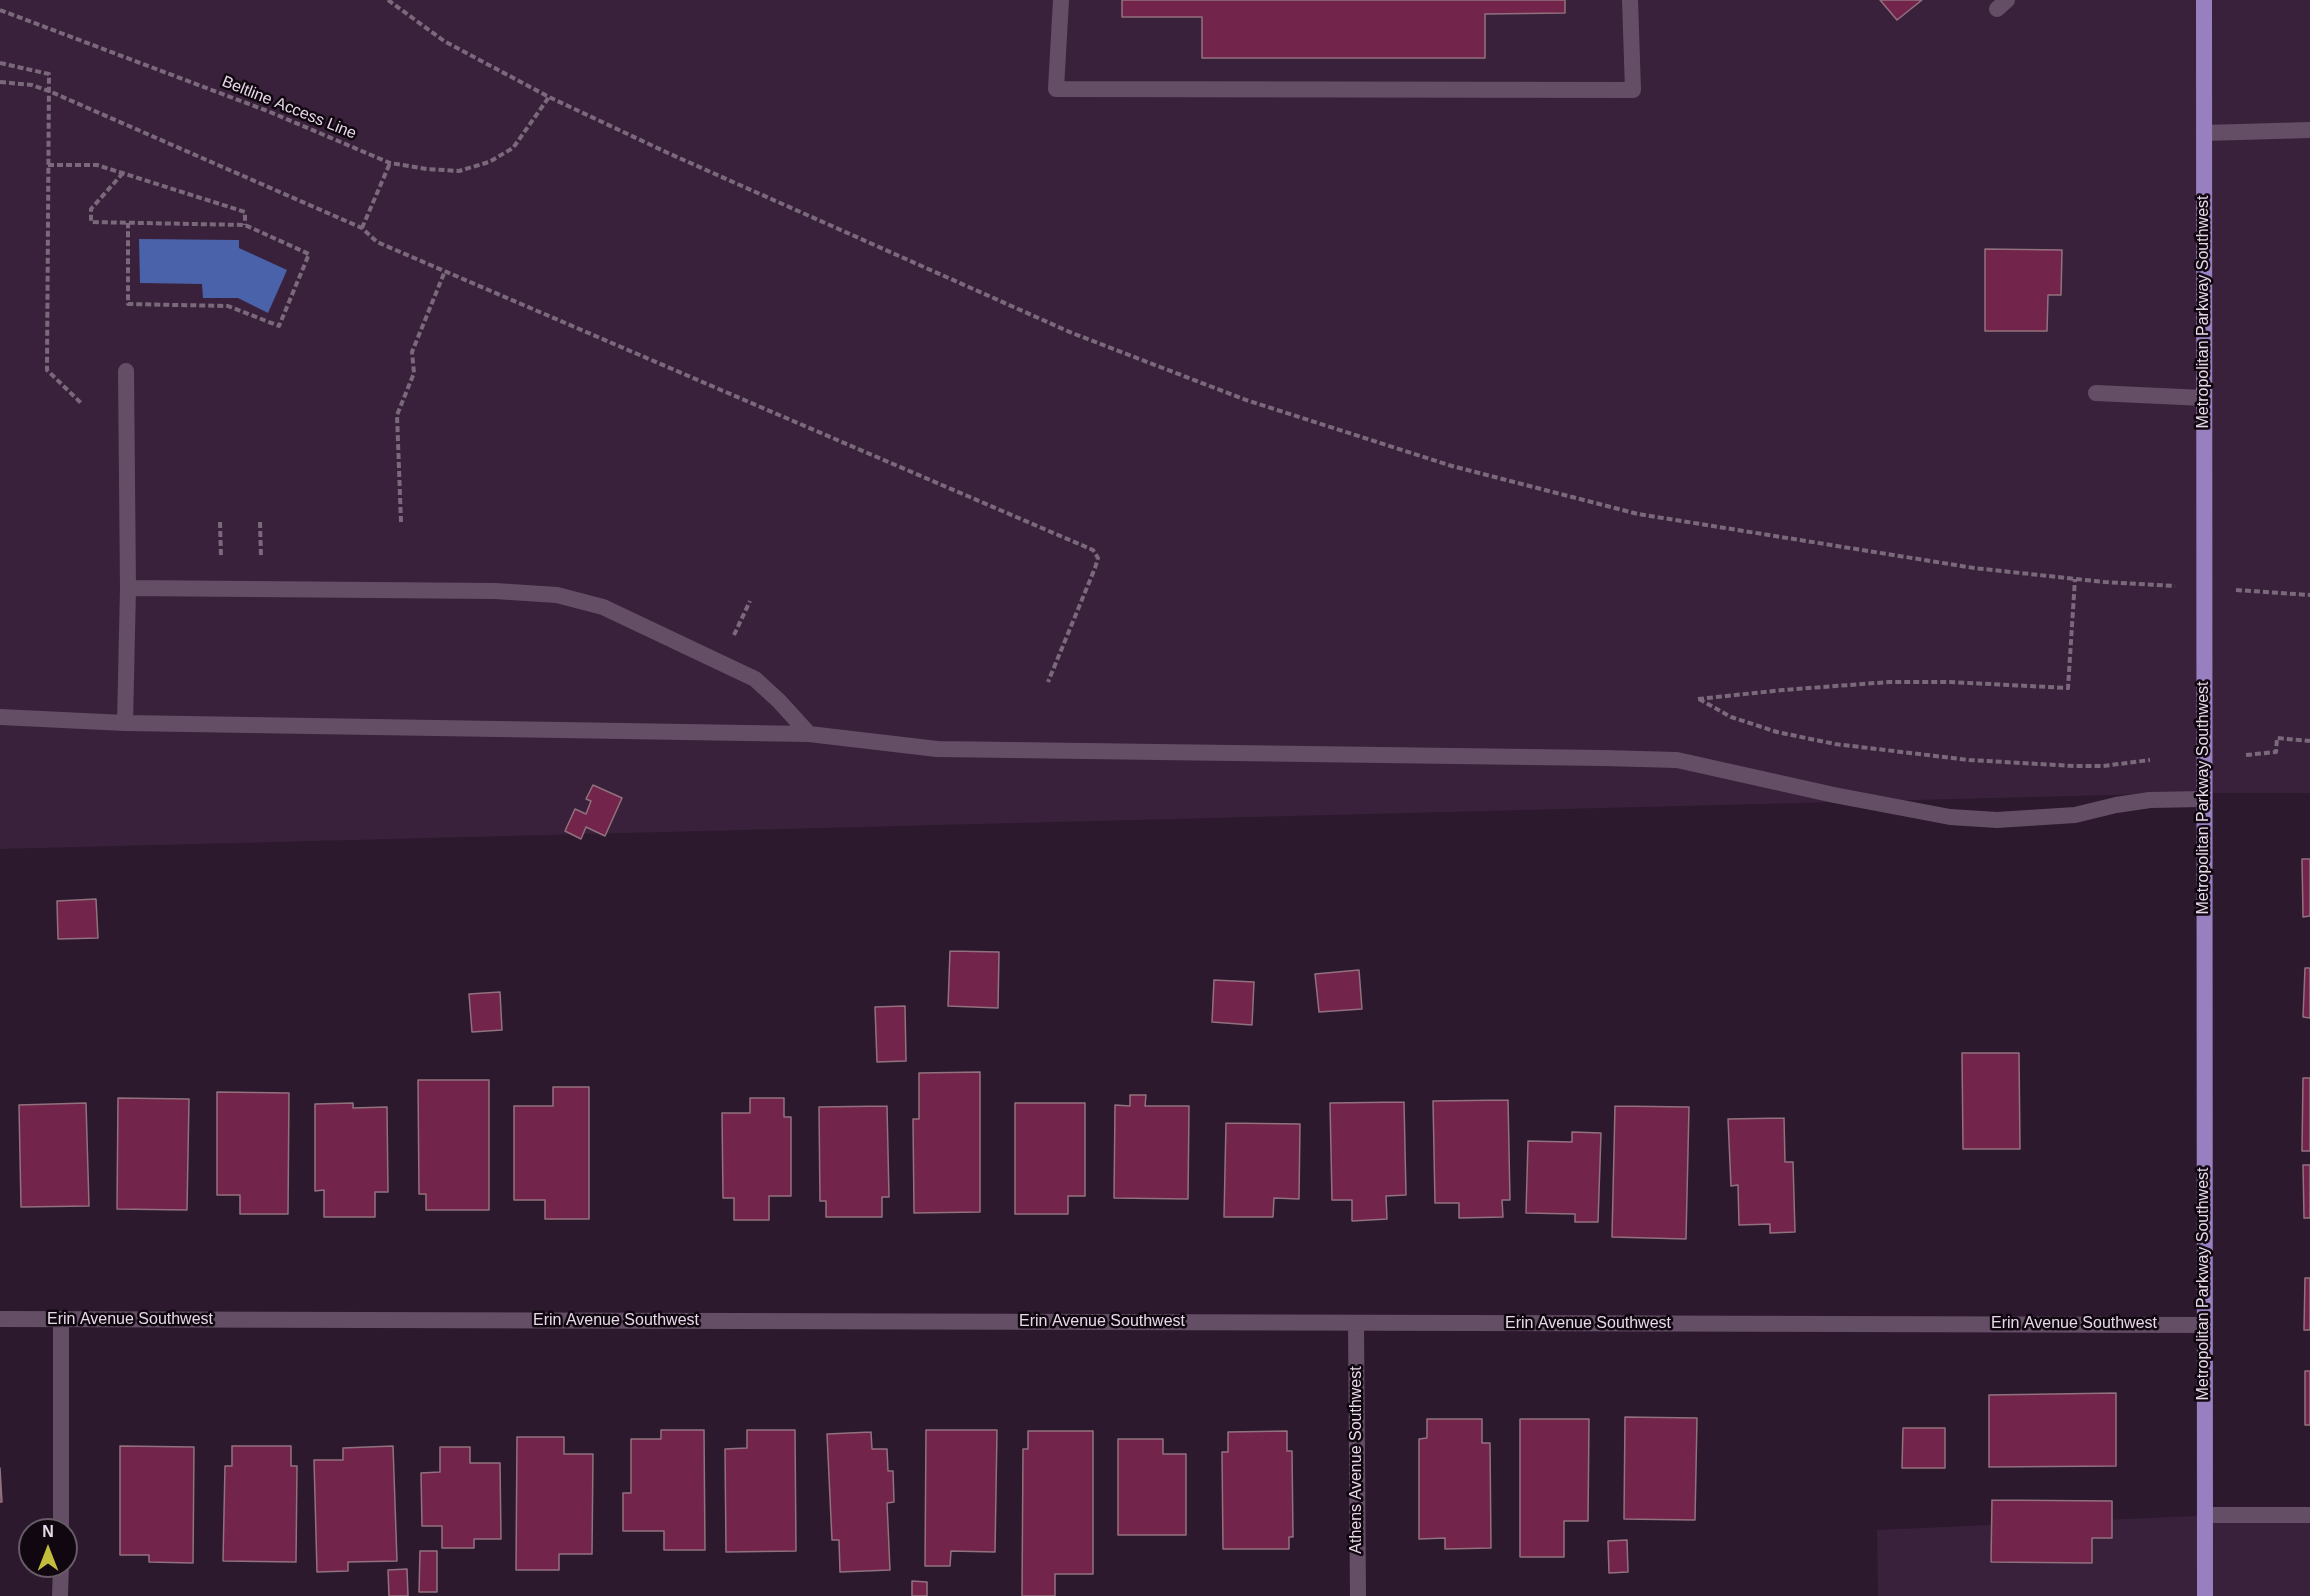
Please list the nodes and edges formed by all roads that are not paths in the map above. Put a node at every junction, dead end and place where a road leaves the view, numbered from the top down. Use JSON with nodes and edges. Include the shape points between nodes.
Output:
{"nodes":[{"id":1,"x":1061,"y":0,"type":"edge"},
{"id":2,"x":1630,"y":0,"type":"edge"},
{"id":3,"x":2204,"y":0,"type":"edge"},
{"id":4,"x":2310,"y":130,"type":"edge"},
{"id":5,"x":2204,"y":133,"type":"junction"},
{"id":6,"x":126,"y":371,"type":"dead end"},
{"id":7,"x":2096,"y":393,"type":"dead end"},
{"id":8,"x":2204,"y":398,"type":"junction"},
{"id":9,"x":128,"y":588,"type":"junction"},
{"id":10,"x":0,"y":717,"type":"edge"},
{"id":11,"x":124,"y":723,"type":"junction"},
{"id":12,"x":809,"y":734,"type":"junction"},
{"id":13,"x":2204,"y":799,"type":"junction"},
{"id":14,"x":0,"y":1319,"type":"edge"},
{"id":15,"x":61,"y":1319,"type":"junction"},
{"id":16,"x":1356,"y":1323,"type":"junction"},
{"id":17,"x":2204,"y":1324,"type":"junction"},
{"id":18,"x":2205,"y":1515,"type":"junction"},
{"id":19,"x":2310,"y":1515,"type":"edge"},
{"id":20,"x":61,"y":1518,"type":"edge"},
{"id":21,"x":60,"y":1578,"type":"edge"},
{"id":22,"x":60,"y":1596,"type":"edge"},
{"id":23,"x":1358,"y":1596,"type":"edge"},
{"id":24,"x":2205,"y":1596,"type":"edge"}],
"edges":[{"from":1,"to":2,"type":"street","via":[[1056,89],[1633,90]]},
{"from":3,"to":5,"type":"main road","name":"Metropolitan Parkway Southwest"},
{"from":4,"to":5,"type":"street"},
{"from":5,"to":8,"type":"main road","name":"Metropolitan Parkway Southwest"},
{"from":6,"to":9,"type":"street"},
{"from":7,"to":8,"type":"street"},
{"from":8,"to":13,"type":"main road","name":"Metropolitan Parkway Southwest"},
{"from":9,"to":11,"type":"street"},
{"from":9,"to":12,"type":"street","via":[[557,595],[603,607],[755,679]]},
{"from":10,"to":11,"type":"street"},
{"from":11,"to":12,"type":"street"},
{"from":12,"to":13,"type":"street","via":[[937,750],[1677,760],[1950,817],[1997,820],[2075,815],[2150,800]]},
{"from":13,"to":17,"type":"main road","name":"Metropolitan Parkway Southwest"},
{"from":14,"to":15,"type":"street","name":"Erin Avenue Southwest"},
{"from":15,"to":16,"type":"street","name":"Erin Avenue Southwest"},
{"from":15,"to":20,"type":"street"},
{"from":16,"to":17,"type":"street","name":"Erin Avenue Southwest"},
{"from":16,"to":23,"type":"street","name":"Athens Avenue Southwest"},
{"from":17,"to":18,"type":"main road","name":"Metropolitan Parkway Southwest"},
{"from":18,"to":19,"type":"street"},
{"from":18,"to":24,"type":"main road","name":"Metropolitan Parkway Southwest"},
{"from":21,"to":22,"type":"street"}]}
